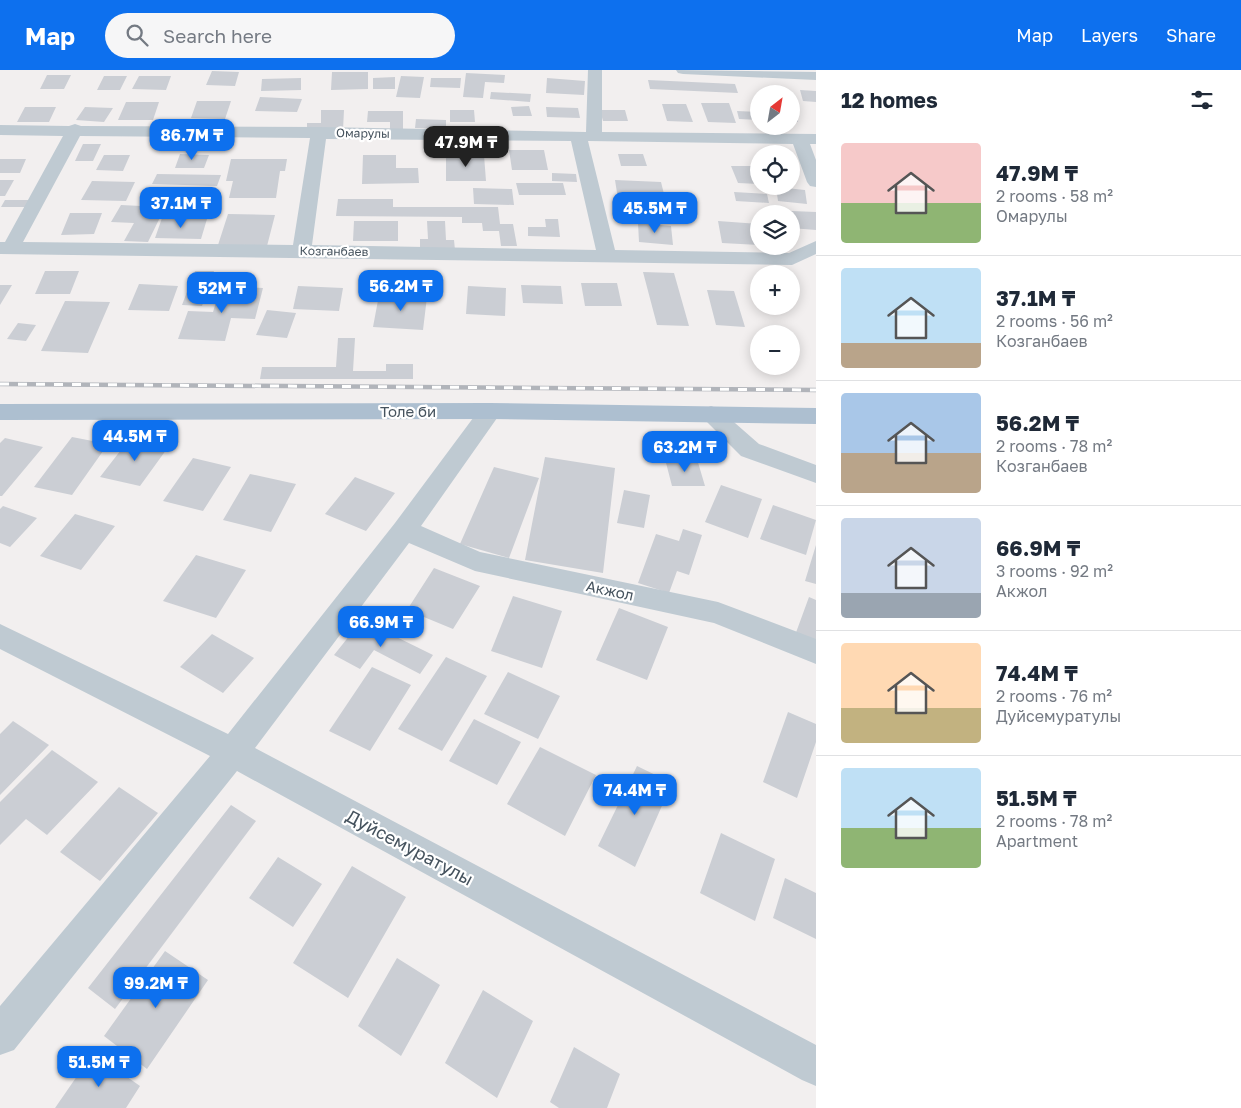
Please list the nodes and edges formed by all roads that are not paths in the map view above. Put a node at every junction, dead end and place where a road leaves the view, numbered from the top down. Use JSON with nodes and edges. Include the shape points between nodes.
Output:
{"nodes":[{"id":1,"x":595,"y":70,"type":"edge"},
{"id":2,"x":684,"y":70,"type":"edge"},
{"id":3,"x":816,"y":76,"type":"edge"},
{"id":4,"x":75,"y":129,"type":"junction"},
{"id":5,"x":0,"y":130,"type":"edge"},
{"id":6,"x":319,"y":132,"type":"junction"},
{"id":7,"x":586,"y":135,"type":"junction"},
{"id":8,"x":808,"y":138,"type":"edge"},
{"id":9,"x":816,"y":182,"type":"edge"},
{"id":10,"x":816,"y":247,"type":"edge"},
{"id":11,"x":6,"y":248,"type":"edge"},
{"id":12,"x":302,"y":251,"type":"junction"},
{"id":13,"x":607,"y":256,"type":"junction"},
{"id":14,"x":490,"y":411,"type":"junction"},
{"id":15,"x":0,"y":412,"type":"edge"},
{"id":16,"x":711,"y":414,"type":"junction"},
{"id":17,"x":816,"y":416,"type":"edge"},
{"id":18,"x":816,"y":474,"type":"edge"},
{"id":19,"x":404,"y":530,"type":"junction"},
{"id":20,"x":0,"y":636,"type":"edge"},
{"id":21,"x":816,"y":652,"type":"edge"},
{"id":22,"x":233,"y":752,"type":"junction"},
{"id":23,"x":0,"y":1036,"type":"edge"},
{"id":24,"x":816,"y":1066,"type":"edge"}],
"edges":[{"from":1,"to":7,"type":"street"},
{"from":2,"to":3,"type":"street"},
{"from":4,"to":5,"type":"street","name":"Омарулы"},
{"from":4,"to":6,"type":"street","name":"Омарулы"},
{"from":4,"to":11,"type":"street"},
{"from":6,"to":7,"type":"street","name":"Омарулы"},
{"from":6,"to":12,"type":"street"},
{"from":7,"to":8,"type":"street","name":"Омарулы"},
{"from":7,"to":13,"type":"street"},
{"from":8,"to":9,"type":"street"},
{"from":10,"to":13,"type":"street","name":"Козганбаев","via":[[792,259]]},
{"from":11,"to":12,"type":"street","name":"Козганбаев"},
{"from":12,"to":13,"type":"street","name":"Козганбаев"},
{"from":14,"to":15,"type":"main road","name":"Толе би"},
{"from":14,"to":16,"type":"main road","name":"Толе би"},
{"from":14,"to":19,"type":"street"},
{"from":16,"to":17,"type":"main road","name":"Толе би"},
{"from":16,"to":18,"type":"street","via":[[750,450]]},
{"from":19,"to":21,"type":"street","name":"Акжол","via":[[475,561],[718,613]]},
{"from":19,"to":22,"type":"street"},
{"from":20,"to":22,"type":"street","name":"Дуйсемуратулы"},
{"from":22,"to":23,"type":"street"},
{"from":22,"to":24,"type":"street","name":"Дуйсемуратулы"}]}
